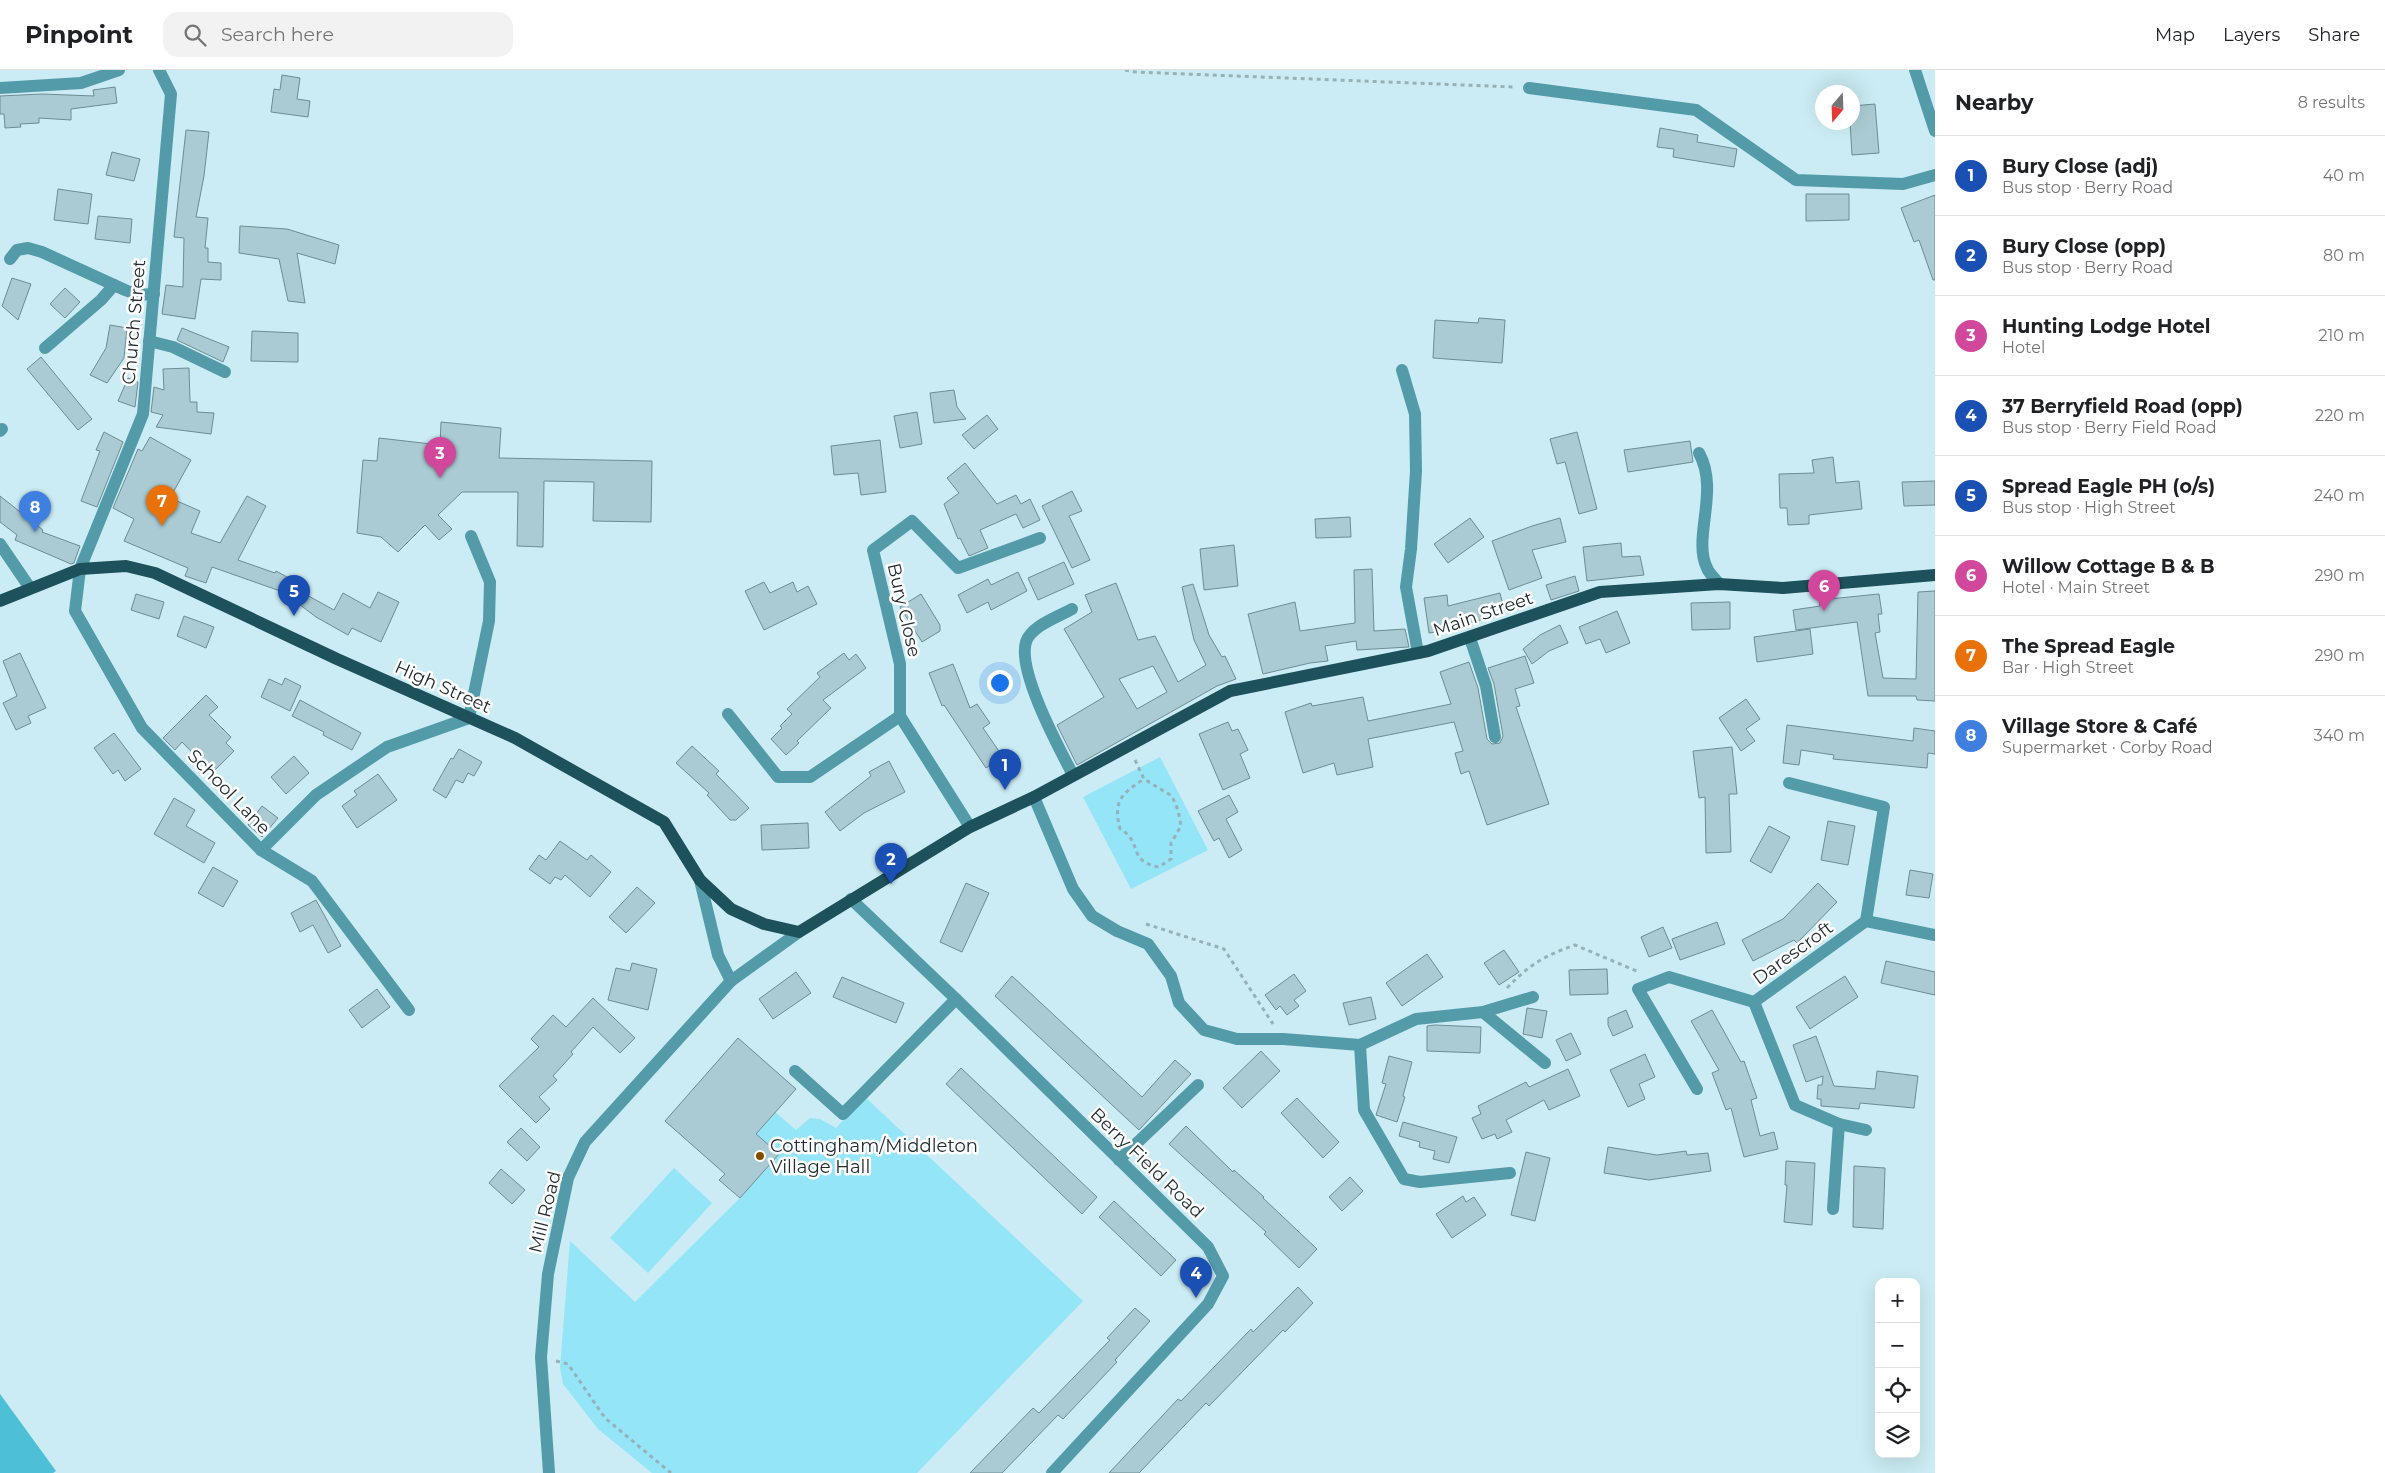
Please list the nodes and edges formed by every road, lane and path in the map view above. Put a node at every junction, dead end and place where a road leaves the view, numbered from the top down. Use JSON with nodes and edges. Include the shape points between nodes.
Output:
{"nodes":[{"id":1,"x":119,"y":70,"type":"edge"},
{"id":2,"x":159,"y":70,"type":"edge"},
{"id":3,"x":1125,"y":70,"type":"edge"},
{"id":4,"x":1915,"y":70,"type":"edge"},
{"id":5,"x":0,"y":88,"type":"edge"},
{"id":6,"x":1529,"y":88,"type":"joint"},
{"id":7,"x":1935,"y":131,"type":"edge"},
{"id":8,"x":1935,"y":175,"type":"edge"},
{"id":9,"x":10,"y":259,"type":"dead end"},
{"id":10,"x":114,"y":285,"type":"junction"},
{"id":11,"x":154,"y":294,"type":"junction"},
{"id":12,"x":149,"y":341,"type":"junction"},
{"id":13,"x":45,"y":348,"type":"dead end"},
{"id":14,"x":1402,"y":370,"type":"dead end"},
{"id":15,"x":225,"y":372,"type":"dead end"},
{"id":16,"x":1698,"y":453,"type":"dead end"},
{"id":17,"x":471,"y":536,"type":"dead end"},
{"id":18,"x":1040,"y":538,"type":"dead end"},
{"id":19,"x":0,"y":544,"type":"edge"},
{"id":20,"x":80,"y":569,"type":"junction"},
{"id":21,"x":1935,"y":575,"type":"edge"},
{"id":22,"x":1719,"y":584,"type":"junction"},
{"id":23,"x":30,"y":588,"type":"junction"},
{"id":24,"x":0,"y":600,"type":"edge"},
{"id":25,"x":1072,"y":609,"type":"dead end"},
{"id":26,"x":1470,"y":638,"type":"junction"},
{"id":27,"x":1418,"y":653,"type":"junction"},
{"id":28,"x":728,"y":714,"type":"dead end"},
{"id":29,"x":900,"y":716,"type":"junction"},
{"id":30,"x":469,"y":718,"type":"junction"},
{"id":31,"x":1495,"y":737,"type":"dead end"},
{"id":32,"x":1129,"y":746,"type":"junction"},
{"id":33,"x":1069,"y":777,"type":"junction"},
{"id":34,"x":1144,"y":779,"type":"junction"},
{"id":35,"x":1790,"y":783,"type":"dead end"},
{"id":36,"x":1034,"y":797,"type":"junction"},
{"id":37,"x":970,"y":827,"type":"junction"},
{"id":38,"x":261,"y":850,"type":"junction"},
{"id":39,"x":700,"y":880,"type":"junction"},
{"id":40,"x":851,"y":899,"type":"junction"},
{"id":41,"x":1866,"y":921,"type":"junction"},
{"id":42,"x":1140,"y":922,"type":"dead end"},
{"id":43,"x":798,"y":932,"type":"junction"},
{"id":44,"x":1935,"y":936,"type":"edge"},
{"id":45,"x":731,"y":981,"type":"junction"},
{"id":46,"x":1660,"y":981,"type":"junction"},
{"id":47,"x":1503,"y":992,"type":"dead end"},
{"id":48,"x":1533,"y":997,"type":"dead end"},
{"id":49,"x":956,"y":999,"type":"junction"},
{"id":50,"x":1754,"y":1002,"type":"junction"},
{"id":51,"x":409,"y":1010,"type":"dead end"},
{"id":52,"x":1483,"y":1012,"type":"junction"},
{"id":53,"x":1283,"y":1039,"type":"junction"},
{"id":54,"x":1360,"y":1045,"type":"junction"},
{"id":55,"x":1545,"y":1063,"type":"dead end"},
{"id":56,"x":795,"y":1071,"type":"dead end"},
{"id":57,"x":1198,"y":1085,"type":"dead end"},
{"id":58,"x":1698,"y":1089,"type":"dead end"},
{"id":59,"x":1840,"y":1124,"type":"junction"},
{"id":60,"x":1866,"y":1130,"type":"dead end"},
{"id":61,"x":1119,"y":1160,"type":"junction"},
{"id":62,"x":1510,"y":1173,"type":"dead end"},
{"id":63,"x":1833,"y":1209,"type":"dead end"},
{"id":64,"x":541,"y":1357,"type":"junction"},
{"id":65,"x":549,"y":1473,"type":"edge"},
{"id":66,"x":671,"y":1473,"type":"edge"},
{"id":67,"x":1052,"y":1473,"type":"edge"}],
"edges":[{"from":1,"to":5,"type":"street","via":[[80,83]]},
{"from":2,"to":11,"type":"street","name":"Church Street","via":[[171,94]]},
{"from":3,"to":6,"type":"path"},
{"from":4,"to":7,"type":"street"},
{"from":6,"to":8,"type":"street","via":[[1696,110],[1796,180],[1903,184]]},
{"from":9,"to":10,"type":"street","via":[[17,250],[28,248]]},
{"from":10,"to":11,"type":"street","via":[[138,295]]},
{"from":10,"to":13,"type":"street"},
{"from":11,"to":12,"type":"street","name":"Church Street"},
{"from":12,"to":15,"type":"street","via":[[173,347]]},
{"from":12,"to":20,"type":"street","name":"Church Street","via":[[143,414]]},
{"from":14,"to":27,"type":"street","via":[[1415,414],[1416,471],[1406,587]]},
{"from":16,"to":22,"type":"street","via":[[1707,482],[1708,505],[1702,549],[1707,569]]},
{"from":17,"to":30,"type":"street","via":[[490,582],[490,602],[489,622]]},
{"from":18,"to":29,"type":"street","name":"Bury Close","via":[[958,568],[912,521],[873,550],[900,664]]},
{"from":19,"to":23,"type":"street"},
{"from":20,"to":23,"type":"main road","name":"High Street"},
{"from":20,"to":30,"type":"main road","name":"High Street","via":[[126,566],[155,573]]},
{"from":20,"to":38,"type":"street","name":"School Lane","via":[[75,611],[142,728]]},
{"from":21,"to":22,"type":"main road","name":"Main Street","via":[[1783,588]]},
{"from":22,"to":26,"type":"main road","name":"Main Street","via":[[1600,592]]},
{"from":23,"to":24,"type":"main road","name":"High Street"},
{"from":25,"to":33,"type":"street","via":[[1033,631],[1026,642],[1026,656],[1040,711]]},
{"from":26,"to":27,"type":"main road","name":"Main Street"},
{"from":26,"to":31,"type":"street","via":[[1486,686]]},
{"from":27,"to":32,"type":"main road","name":"Main Street","via":[[1230,691]]},
{"from":28,"to":29,"type":"street","via":[[778,777],[810,777]]},
{"from":29,"to":37,"type":"street"},
{"from":30,"to":38,"type":"street","name":"School Lane","via":[[387,747],[316,795]]},
{"from":30,"to":39,"type":"main road","name":"High Street","via":[[516,738],[664,822]]},
{"from":32,"to":33,"type":"main road","name":"Main Street"},
{"from":32,"to":34,"type":"path"},
{"from":33,"to":36,"type":"main road","name":"Main Street"},
{"from":34,"to":34,"type":"path","via":[[1172,796],[1181,826],[1171,843],[1171,859],[1159,867],[1146,865],[1140,860],[1134,844],[1120,829],[1117,818],[1117,804],[1128,789]]},
{"from":35,"to":41,"type":"street","via":[[1884,806]]},
{"from":36,"to":37,"type":"main road","name":"Main Street"},
{"from":36,"to":53,"type":"street","via":[[1073,889],[1092,916],[1148,944],[1171,976],[1179,1003],[1204,1030],[1237,1039]]},
{"from":37,"to":40,"type":"main road","name":"Main Street"},
{"from":38,"to":51,"type":"street","via":[[312,881]]},
{"from":39,"to":43,"type":"main road","name":"High Street","via":[[731,909],[764,924]]},
{"from":39,"to":45,"type":"street","via":[[718,955]]},
{"from":40,"to":43,"type":"main road","name":"Main Street"},
{"from":40,"to":49,"type":"street","name":"Berry Field Road"},
{"from":41,"to":44,"type":"street"},
{"from":41,"to":50,"type":"street","name":"Darescroft"},
{"from":42,"to":53,"type":"path","via":[[1224,949]]},
{"from":43,"to":45,"type":"street","name":"Mill Road"},
{"from":45,"to":64,"type":"street","name":"Mill Road","via":[[585,1142],[568,1178],[548,1274]]},
{"from":46,"to":47,"type":"path","via":[[1575,945],[1545,956],[1523,971]]},
{"from":46,"to":50,"type":"street","name":"Darescroft","via":[[1669,977]]},
{"from":46,"to":58,"type":"street","name":"Darescroft","via":[[1638,989]]},
{"from":48,"to":52,"type":"street"},
{"from":49,"to":56,"type":"street","via":[[842,1114]]},
{"from":49,"to":61,"type":"street","name":"Berry Field Road"},
{"from":50,"to":59,"type":"street","via":[[1795,1105]]},
{"from":52,"to":54,"type":"street","via":[[1416,1019]]},
{"from":52,"to":55,"type":"street"},
{"from":53,"to":54,"type":"street"},
{"from":54,"to":62,"type":"street","via":[[1364,1110],[1404,1179],[1420,1182]]},
{"from":57,"to":61,"type":"street"},
{"from":59,"to":60,"type":"street"},
{"from":59,"to":63,"type":"street"},
{"from":61,"to":67,"type":"street","name":"Berry Field Road","via":[[1208,1247],[1223,1276],[1208,1304]]},
{"from":64,"to":65,"type":"street","name":"Mill Road"},
{"from":64,"to":66,"type":"path","via":[[568,1364],[605,1418]]}]}
